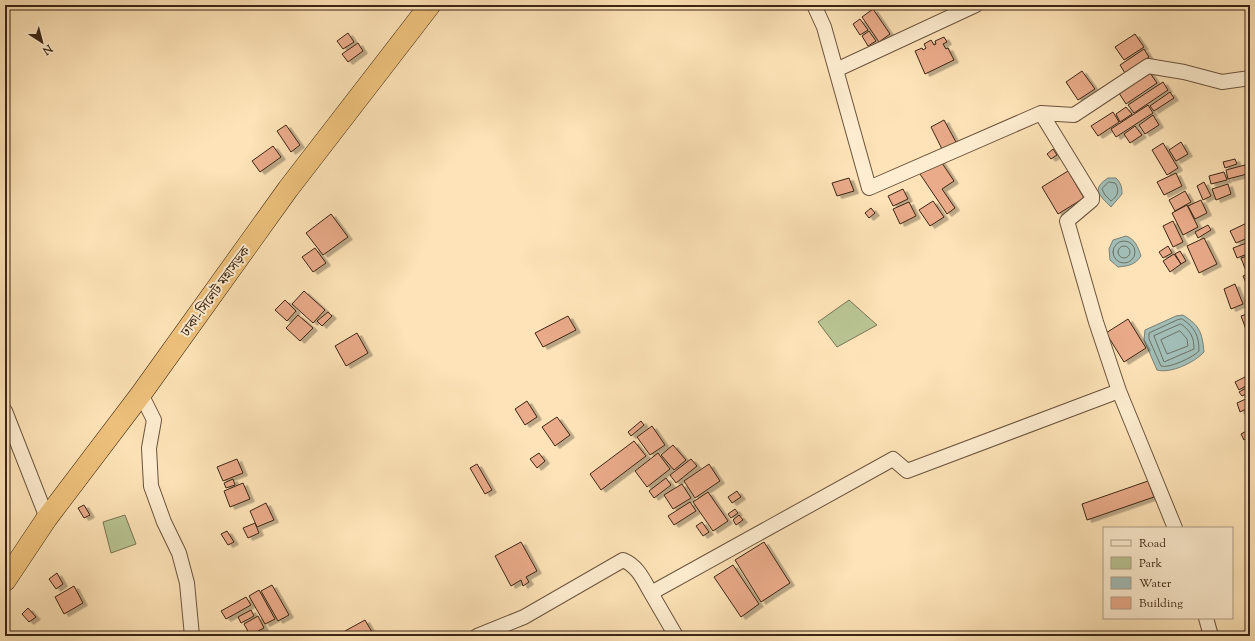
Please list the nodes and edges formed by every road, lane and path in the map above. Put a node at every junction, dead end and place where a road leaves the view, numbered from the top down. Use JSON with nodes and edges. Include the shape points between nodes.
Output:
{"nodes":[{"id":1,"x":430,"y":5,"type":"edge"},
{"id":2,"x":814,"y":5,"type":"edge"},
{"id":3,"x":976,"y":5,"type":"edge"},
{"id":4,"x":836,"y":70,"type":"junction"},
{"id":5,"x":1250,"y":78,"type":"edge"},
{"id":6,"x":1041,"y":113,"type":"junction"},
{"id":7,"x":1119,"y":391,"type":"junction"},
{"id":8,"x":141,"y":394,"type":"junction"},
{"id":9,"x":5,"y":411,"type":"edge"},
{"id":10,"x":47,"y":518,"type":"junction"},
{"id":11,"x":1174,"y":527,"type":"edge"},
{"id":12,"x":5,"y":581,"type":"edge"},
{"id":13,"x":651,"y":593,"type":"junction"},
{"id":14,"x":1206,"y":619,"type":"edge"},
{"id":15,"x":192,"y":636,"type":"edge"},
{"id":16,"x":477,"y":636,"type":"edge"},
{"id":17,"x":676,"y":636,"type":"edge"},
{"id":18,"x":1211,"y":636,"type":"edge"}],
"edges":[{"from":1,"to":8,"type":"highway","name":"ঢাকা-সিলেট মহাসড়ক","via":[[288,189]]},
{"from":2,"to":4,"type":"street","via":[[824,27]]},
{"from":3,"to":4,"type":"street"},
{"from":4,"to":6,"type":"street","via":[[870,188]]},
{"from":5,"to":6,"type":"street","via":[[1222,82],[1148,66],[1074,115]]},
{"from":6,"to":7,"type":"street","via":[[1092,196],[1092,200],[1067,221]]},
{"from":7,"to":11,"type":"street"},
{"from":7,"to":13,"type":"street","via":[[907,471],[893,459]]},
{"from":8,"to":10,"type":"highway","name":"ঢাকা-সিলেট মহাসড়ক"},
{"from":8,"to":15,"type":"street","via":[[154,420],[149,448],[151,486],[179,553],[187,583]]},
{"from":9,"to":10,"type":"street"},
{"from":10,"to":12,"type":"highway","name":"ঢাকা-সিলেট মহাসড়ক"},
{"from":13,"to":16,"type":"street","via":[[638,571],[631,563],[623,560],[524,617]]},
{"from":13,"to":17,"type":"street"},
{"from":14,"to":18,"type":"street"}]}
